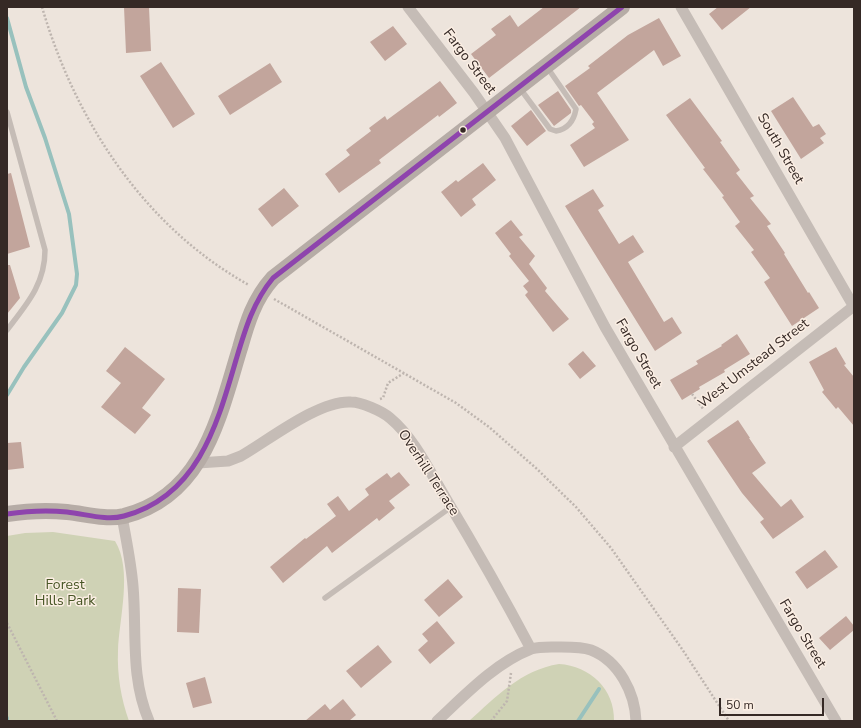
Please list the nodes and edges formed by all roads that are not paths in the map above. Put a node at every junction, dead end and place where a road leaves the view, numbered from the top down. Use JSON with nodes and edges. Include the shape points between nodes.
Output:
{"nodes":[{"id":1,"x":408,"y":7,"type":"edge"},
{"id":2,"x":622,"y":7,"type":"edge"},
{"id":3,"x":681,"y":7,"type":"edge"},
{"id":4,"x":546,"y":66,"type":"junction"},
{"id":5,"x":519,"y":87,"type":"junction"},
{"id":6,"x":488,"y":111,"type":"junction"},
{"id":7,"x":7,"y":112,"type":"edge"},
{"id":8,"x":853,"y":301,"type":"edge"},
{"id":9,"x":7,"y":330,"type":"edge"},
{"id":10,"x":674,"y":447,"type":"junction"},
{"id":11,"x":198,"y":463,"type":"junction"},
{"id":12,"x":451,"y":507,"type":"junction"},
{"id":13,"x":7,"y":514,"type":"edge"},
{"id":14,"x":122,"y":516,"type":"junction"},
{"id":15,"x":326,"y":598,"type":"dead end"},
{"id":16,"x":531,"y":650,"type":"junction"},
{"id":17,"x":149,"y":721,"type":"edge"},
{"id":18,"x":437,"y":721,"type":"edge"},
{"id":19,"x":636,"y":721,"type":"edge"},
{"id":20,"x":836,"y":721,"type":"edge"}],
"edges":[{"from":1,"to":6,"type":"street","name":"Fargo Street"},
{"from":2,"to":4,"type":"street"},
{"from":3,"to":8,"type":"street","name":"South Street"},
{"from":4,"to":5,"type":"street"},
{"from":4,"to":5,"type":"lane","via":[[576,108],[575,115],[567,126],[559,131],[550,129]]},
{"from":5,"to":6,"type":"street"},
{"from":6,"to":10,"type":"street","name":"Fargo Street","via":[[505,138],[605,327]]},
{"from":6,"to":11,"type":"street","via":[[281,271],[267,285],[252,310],[216,424]]},
{"from":7,"to":9,"type":"lane","via":[[41,231],[45,267],[31,299]]},
{"from":8,"to":10,"type":"street","name":"West Umstead Street"},
{"from":10,"to":20,"type":"street","name":"Fargo Street"},
{"from":11,"to":12,"type":"street","name":"Overhill Terrace","via":[[228,462],[322,407],[350,402],[363,404],[389,417],[404,432]]},
{"from":11,"to":14,"type":"street","via":[[177,486],[156,503],[144,510]]},
{"from":12,"to":15,"type":"lane"},
{"from":12,"to":16,"type":"street","name":"Overhill Terrace"},
{"from":13,"to":14,"type":"street","via":[[40,510],[105,517]]},
{"from":14,"to":17,"type":"street","via":[[133,586],[138,686]]},
{"from":16,"to":18,"type":"street","via":[[492,673]]},
{"from":16,"to":19,"type":"street","via":[[542,647],[575,648],[601,655],[612,663],[625,682],[633,699]]}]}
